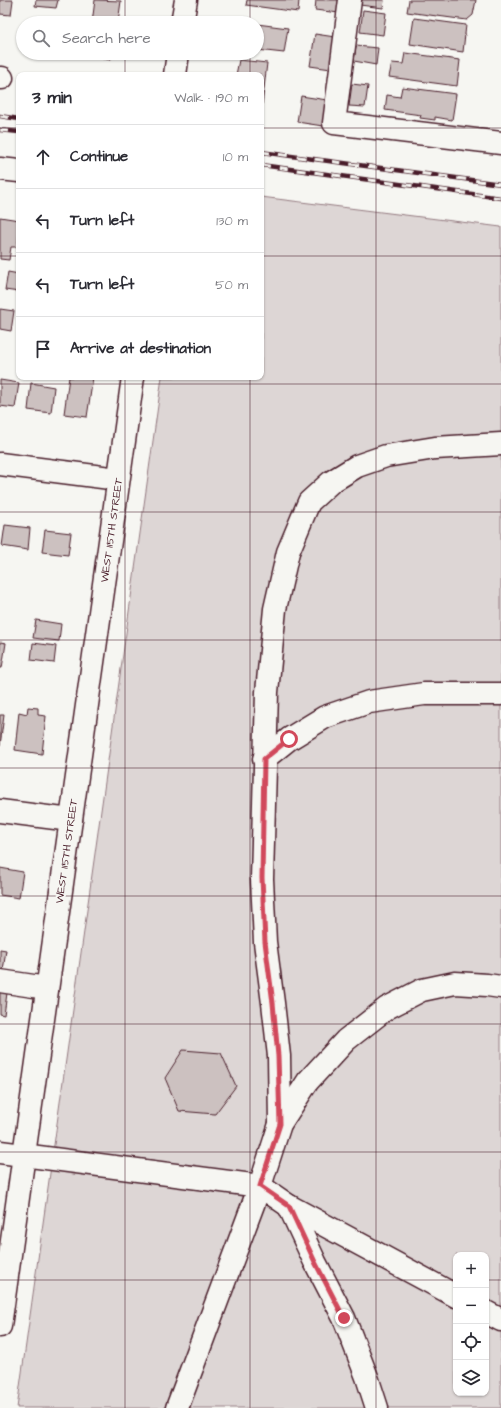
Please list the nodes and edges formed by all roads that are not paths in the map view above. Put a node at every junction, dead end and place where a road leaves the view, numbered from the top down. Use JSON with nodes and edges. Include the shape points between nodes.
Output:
{"nodes":[{"id":1,"x":186,"y":0,"type":"edge"},
{"id":2,"x":350,"y":0,"type":"edge"},
{"id":3,"x":183,"y":16,"type":"edge"},
{"id":4,"x":177,"y":60,"type":"edge"},
{"id":5,"x":175,"y":72,"type":"edge"},
{"id":6,"x":501,"y":143,"type":"edge"},
{"id":7,"x":0,"y":169,"type":"edge"},
{"id":8,"x":16,"y":172,"type":"edge"},
{"id":9,"x":133,"y":380,"type":"edge"},
{"id":10,"x":501,"y":444,"type":"edge"},
{"id":11,"x":0,"y":464,"type":"edge"},
{"id":12,"x":118,"y":479,"type":"junction"},
{"id":13,"x":501,"y":694,"type":"edge"},
{"id":14,"x":264,"y":759,"type":"junction"},
{"id":15,"x":0,"y":811,"type":"edge"},
{"id":16,"x":71,"y":820,"type":"junction"},
{"id":17,"x":0,"y":981,"type":"edge"},
{"id":18,"x":501,"y":987,"type":"edge"},
{"id":19,"x":47,"y":988,"type":"junction"},
{"id":20,"x":280,"y":1124,"type":"junction"},
{"id":21,"x":0,"y":1152,"type":"edge"},
{"id":22,"x":24,"y":1155,"type":"junction"},
{"id":23,"x":260,"y":1186,"type":"junction"},
{"id":24,"x":289,"y":1206,"type":"junction"},
{"id":25,"x":453,"y":1294,"type":"edge"},
{"id":26,"x":489,"y":1314,"type":"edge"},
{"id":27,"x":501,"y":1320,"type":"edge"},
{"id":28,"x":0,"y":1326,"type":"edge"},
{"id":29,"x":177,"y":1408,"type":"edge"},
{"id":30,"x":377,"y":1408,"type":"edge"}],
"edges":[{"from":1,"to":3,"type":"street"},
{"from":2,"to":6,"type":"street","via":[[334,123]]},
{"from":4,"to":5,"type":"street"},
{"from":7,"to":8,"type":"street"},
{"from":9,"to":12,"type":"street","name":"WEST 115TH STREET"},
{"from":10,"to":14,"type":"street","via":[[436,448],[386,456],[357,466],[331,482],[309,502],[288,552],[275,609]]},
{"from":11,"to":12,"type":"street"},
{"from":12,"to":16,"type":"street","name":"WEST 115TH STREET"},
{"from":13,"to":14,"type":"street","via":[[424,694],[369,702],[325,717],[289,739]]},
{"from":14,"to":20,"type":"street","via":[[262,878],[265,942],[278,1056]]},
{"from":15,"to":16,"type":"street"},
{"from":16,"to":19,"type":"street","name":"WEST 115TH STREET"},
{"from":17,"to":19,"type":"street"},
{"from":18,"to":20,"type":"street","via":[[455,983],[422,990],[387,1008],[346,1040],[308,1081]]},
{"from":19,"to":22,"type":"street","name":"WEST 115TH STREET"},
{"from":20,"to":23,"type":"street"},
{"from":21,"to":22,"type":"street"},
{"from":22,"to":23,"type":"street"},
{"from":22,"to":28,"type":"street","name":"WEST 115TH STREET"},
{"from":23,"to":24,"type":"street"},
{"from":23,"to":29,"type":"street"},
{"from":24,"to":25,"type":"street"},
{"from":24,"to":30,"type":"street","via":[[344,1318],[368,1377]]},
{"from":26,"to":27,"type":"street"}]}
